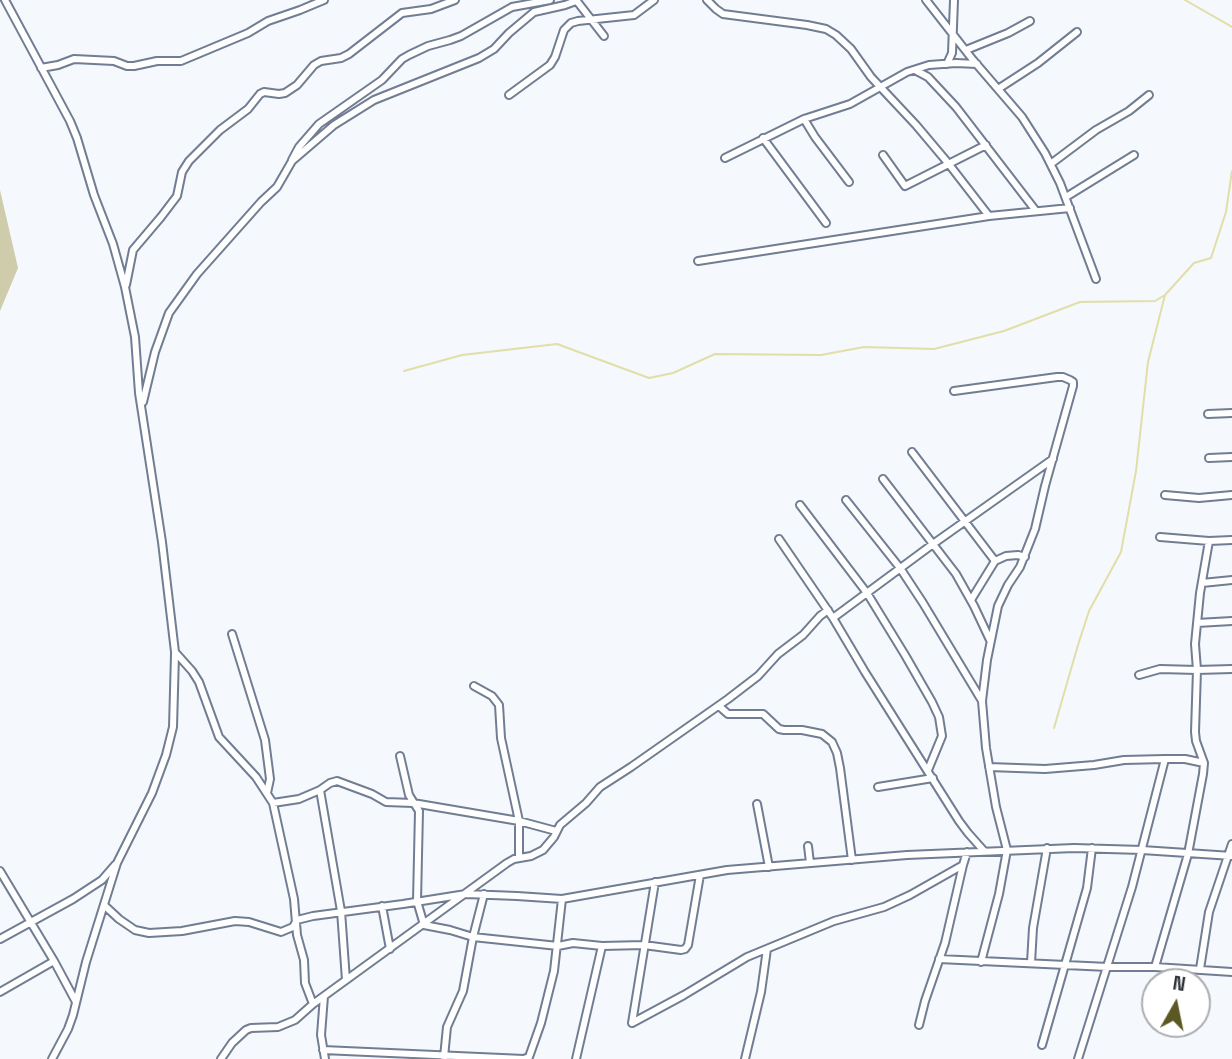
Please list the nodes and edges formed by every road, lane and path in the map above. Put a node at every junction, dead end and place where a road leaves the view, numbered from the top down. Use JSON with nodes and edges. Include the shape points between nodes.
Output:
{"nodes":[{"id":1,"x":5,"y":0,"type":"edge"},
{"id":2,"x":324,"y":0,"type":"edge"},
{"id":3,"x":455,"y":0,"type":"edge"},
{"id":4,"x":550,"y":0,"type":"edge"},
{"id":5,"x":576,"y":0,"type":"edge"},
{"id":6,"x":654,"y":0,"type":"edge"},
{"id":7,"x":707,"y":0,"type":"edge"},
{"id":8,"x":926,"y":0,"type":"edge"},
{"id":9,"x":954,"y":0,"type":"edge"},
{"id":10,"x":591,"y":20,"type":"junction"},
{"id":11,"x":1030,"y":21,"type":"dead end"},
{"id":12,"x":952,"y":32,"type":"junction"},
{"id":13,"x":1077,"y":32,"type":"dead end"},
{"id":14,"x":604,"y":36,"type":"dead end"},
{"id":15,"x":966,"y":50,"type":"junction"},
{"id":16,"x":947,"y":64,"type":"junction"},
{"id":17,"x":977,"y":64,"type":"junction"},
{"id":18,"x":41,"y":68,"type":"junction"},
{"id":19,"x":915,"y":70,"type":"junction"},
{"id":20,"x":881,"y":87,"type":"junction"},
{"id":21,"x":998,"y":89,"type":"junction"},
{"id":22,"x":509,"y":95,"type":"dead end"},
{"id":23,"x":1149,"y":95,"type":"dead end"},
{"id":24,"x":804,"y":119,"type":"junction"},
{"id":25,"x":763,"y":138,"type":"junction"},
{"id":26,"x":986,"y":145,"type":"junction"},
{"id":27,"x":883,"y":155,"type":"dead end"},
{"id":28,"x":1134,"y":155,"type":"dead end"},
{"id":29,"x":725,"y":158,"type":"dead end"},
{"id":30,"x":292,"y":161,"type":"junction"},
{"id":31,"x":948,"y":163,"type":"junction"},
{"id":32,"x":1052,"y":163,"type":"junction"},
{"id":33,"x":849,"y":182,"type":"dead end"},
{"id":34,"x":1066,"y":197,"type":"junction"},
{"id":35,"x":1070,"y":208,"type":"junction"},
{"id":36,"x":1036,"y":211,"type":"junction"},
{"id":37,"x":989,"y":216,"type":"junction"},
{"id":38,"x":826,"y":223,"type":"dead end"},
{"id":39,"x":698,"y":261,"type":"dead end"},
{"id":40,"x":1096,"y":279,"type":"dead end"},
{"id":41,"x":125,"y":287,"type":"junction"},
{"id":42,"x":954,"y":391,"type":"dead end"},
{"id":43,"x":141,"y":408,"type":"junction"},
{"id":44,"x":1232,"y":413,"type":"edge"},
{"id":45,"x":1208,"y":414,"type":"dead end"},
{"id":46,"x":912,"y":452,"type":"dead end"},
{"id":47,"x":1232,"y":457,"type":"edge"},
{"id":48,"x":1209,"y":458,"type":"dead end"},
{"id":49,"x":1053,"y":459,"type":"junction"},
{"id":50,"x":883,"y":479,"type":"dead end"},
{"id":51,"x":1165,"y":495,"type":"dead end"},
{"id":52,"x":1232,"y":495,"type":"edge"},
{"id":53,"x":846,"y":500,"type":"dead end"},
{"id":54,"x":800,"y":505,"type":"dead end"},
{"id":55,"x":964,"y":522,"type":"junction"},
{"id":56,"x":1160,"y":537,"type":"dead end"},
{"id":57,"x":779,"y":539,"type":"dead end"},
{"id":58,"x":1232,"y":540,"type":"edge"},
{"id":59,"x":1209,"y":541,"type":"junction"},
{"id":60,"x":933,"y":544,"type":"junction"},
{"id":61,"x":1025,"y":557,"type":"junction"},
{"id":62,"x":995,"y":561,"type":"junction"},
{"id":63,"x":900,"y":568,"type":"junction"},
{"id":64,"x":1232,"y":580,"type":"edge"},
{"id":65,"x":1202,"y":583,"type":"junction"},
{"id":66,"x":867,"y":593,"type":"junction"},
{"id":67,"x":971,"y":600,"type":"junction"},
{"id":68,"x":828,"y":610,"type":"junction"},
{"id":69,"x":833,"y":618,"type":"junction"},
{"id":70,"x":1232,"y":621,"type":"edge"},
{"id":71,"x":1197,"y":623,"type":"junction"},
{"id":72,"x":232,"y":634,"type":"dead end"},
{"id":73,"x":990,"y":642,"type":"junction"},
{"id":74,"x":175,"y":652,"type":"junction"},
{"id":75,"x":1232,"y":669,"type":"edge"},
{"id":76,"x":1197,"y":670,"type":"junction"},
{"id":77,"x":1139,"y":675,"type":"dead end"},
{"id":78,"x":474,"y":687,"type":"dead end"},
{"id":79,"x":982,"y":701,"type":"junction"},
{"id":80,"x":719,"y":706,"type":"junction"},
{"id":81,"x":400,"y":757,"type":"dead end"},
{"id":82,"x":1165,"y":759,"type":"junction"},
{"id":83,"x":1204,"y":763,"type":"junction"},
{"id":84,"x":989,"y":767,"type":"junction"},
{"id":85,"x":928,"y":770,"type":"junction"},
{"id":86,"x":933,"y":778,"type":"junction"},
{"id":87,"x":878,"y":787,"type":"dead end"},
{"id":88,"x":320,"y":790,"type":"junction"},
{"id":89,"x":267,"y":793,"type":"junction"},
{"id":90,"x":273,"y":803,"type":"junction"},
{"id":91,"x":414,"y":803,"type":"junction"},
{"id":92,"x":757,"y":804,"type":"dead end"},
{"id":93,"x":519,"y":821,"type":"junction"},
{"id":94,"x":556,"y":831,"type":"junction"},
{"id":95,"x":1232,"y":844,"type":"edge"},
{"id":96,"x":808,"y":846,"type":"dead end"},
{"id":97,"x":1047,"y":848,"type":"junction"},
{"id":98,"x":1092,"y":848,"type":"junction"},
{"id":99,"x":1007,"y":850,"type":"junction"},
{"id":100,"x":1142,"y":850,"type":"junction"},
{"id":101,"x":967,"y":852,"type":"junction"},
{"id":102,"x":984,"y":852,"type":"junction"},
{"id":103,"x":1188,"y":854,"type":"junction"},
{"id":104,"x":1231,"y":856,"type":"edge"},
{"id":105,"x":519,"y":858,"type":"junction"},
{"id":106,"x":852,"y":860,"type":"junction"},
{"id":107,"x":117,"y":863,"type":"junction"},
{"id":108,"x":810,"y":863,"type":"junction"},
{"id":109,"x":963,"y":866,"type":"junction"},
{"id":110,"x":769,"y":867,"type":"junction"},
{"id":111,"x":0,"y":871,"type":"edge"},
{"id":112,"x":700,"y":875,"type":"junction"},
{"id":113,"x":655,"y":882,"type":"junction"},
{"id":114,"x":8,"y":884,"type":"junction"},
{"id":115,"x":0,"y":889,"type":"edge"},
{"id":116,"x":466,"y":894,"type":"junction"},
{"id":117,"x":484,"y":894,"type":"junction"},
{"id":118,"x":562,"y":900,"type":"junction"},
{"id":119,"x":417,"y":901,"type":"junction"},
{"id":120,"x":105,"y":906,"type":"junction"},
{"id":121,"x":382,"y":906,"type":"junction"},
{"id":122,"x":341,"y":911,"type":"junction"},
{"id":123,"x":297,"y":920,"type":"junction"},
{"id":124,"x":31,"y":923,"type":"junction"},
{"id":125,"x":424,"y":925,"type":"junction"},
{"id":126,"x":473,"y":937,"type":"junction"},
{"id":127,"x":0,"y":939,"type":"edge"},
{"id":128,"x":644,"y":945,"type":"junction"},
{"id":129,"x":558,"y":946,"type":"junction"},
{"id":130,"x":601,"y":946,"type":"junction"},
{"id":131,"x":390,"y":949,"type":"junction"},
{"id":132,"x":767,"y":949,"type":"junction"},
{"id":133,"x":939,"y":959,"type":"junction"},
{"id":134,"x":54,"y":961,"type":"junction"},
{"id":135,"x":981,"y":962,"type":"junction"},
{"id":136,"x":1031,"y":963,"type":"junction"},
{"id":137,"x":1065,"y":965,"type":"junction"},
{"id":138,"x":1108,"y":967,"type":"junction"},
{"id":139,"x":1155,"y":967,"type":"junction"},
{"id":140,"x":1170,"y":968,"type":"edge"},
{"id":141,"x":1200,"y":968,"type":"edge"},
{"id":142,"x":1211,"y":971,"type":"edge"},
{"id":143,"x":1232,"y":972,"type":"edge"},
{"id":144,"x":346,"y":980,"type":"junction"},
{"id":145,"x":0,"y":992,"type":"edge"},
{"id":146,"x":324,"y":996,"type":"junction"},
{"id":147,"x":75,"y":1002,"type":"junction"},
{"id":148,"x":313,"y":1004,"type":"junction"},
{"id":149,"x":919,"y":1025,"type":"dead end"},
{"id":150,"x":1042,"y":1045,"type":"dead end"},
{"id":151,"x":323,"y":1050,"type":"junction"},
{"id":152,"x":444,"y":1057,"type":"edge"},
{"id":153,"x":52,"y":1059,"type":"edge"},
{"id":154,"x":221,"y":1059,"type":"edge"},
{"id":155,"x":325,"y":1059,"type":"edge"},
{"id":156,"x":576,"y":1059,"type":"edge"},
{"id":157,"x":745,"y":1059,"type":"edge"},
{"id":158,"x":1078,"y":1059,"type":"edge"}],
"edges":[{"from":1,"to":18,"type":"street"},
{"from":2,"to":18,"type":"street","via":[[181,61],[127,66],[82,58]]},
{"from":3,"to":41,"type":"street","via":[[402,13],[349,54],[314,65],[285,93],[260,94],[185,166],[177,196],[133,250]]},
{"from":4,"to":30,"type":"street","via":[[512,7],[461,36],[402,59],[382,80],[319,124]]},
{"from":5,"to":10,"type":"street"},
{"from":5,"to":30,"type":"street","via":[[534,12],[479,58],[374,100],[334,125]]},
{"from":6,"to":10,"type":"street","via":[[634,15]]},
{"from":7,"to":20,"type":"street","via":[[723,14],[826,29],[851,50]]},
{"from":8,"to":12,"type":"street"},
{"from":9,"to":12,"type":"street"},
{"from":10,"to":14,"type":"street"},
{"from":10,"to":22,"type":"street","via":[[567,26],[550,65]]},
{"from":11,"to":15,"type":"street"},
{"from":12,"to":15,"type":"street"},
{"from":12,"to":16,"type":"street"},
{"from":13,"to":21,"type":"street"},
{"from":15,"to":17,"type":"street"},
{"from":16,"to":17,"type":"street"},
{"from":16,"to":19,"type":"street"},
{"from":17,"to":21,"type":"street"},
{"from":18,"to":41,"type":"street","via":[[74,129]]},
{"from":19,"to":20,"type":"street"},
{"from":19,"to":26,"type":"street","via":[[928,77]]},
{"from":20,"to":24,"type":"street","via":[[841,108]]},
{"from":20,"to":31,"type":"street"},
{"from":21,"to":32,"type":"street"},
{"from":23,"to":32,"type":"street"},
{"from":24,"to":25,"type":"street"},
{"from":24,"to":33,"type":"street"},
{"from":25,"to":29,"type":"street"},
{"from":25,"to":38,"type":"street"},
{"from":26,"to":31,"type":"street"},
{"from":26,"to":36,"type":"street"},
{"from":27,"to":31,"type":"street","via":[[905,186]]},
{"from":28,"to":34,"type":"street"},
{"from":30,"to":43,"type":"street","via":[[277,187],[181,293],[155,352]]},
{"from":31,"to":37,"type":"street"},
{"from":32,"to":34,"type":"street"},
{"from":34,"to":35,"type":"street"},
{"from":35,"to":36,"type":"street"},
{"from":35,"to":40,"type":"street"},
{"from":36,"to":37,"type":"street"},
{"from":37,"to":39,"type":"street"},
{"from":41,"to":43,"type":"street"},
{"from":42,"to":49,"type":"street","via":[[1057,377],[1070,380],[1071,399]]},
{"from":43,"to":74,"type":"street"},
{"from":44,"to":45,"type":"street"},
{"from":46,"to":55,"type":"street"},
{"from":47,"to":48,"type":"street"},
{"from":49,"to":55,"type":"street"},
{"from":49,"to":61,"type":"street"},
{"from":50,"to":60,"type":"street"},
{"from":51,"to":52,"type":"street"},
{"from":53,"to":63,"type":"street"},
{"from":54,"to":66,"type":"street"},
{"from":55,"to":60,"type":"street"},
{"from":55,"to":62,"type":"street"},
{"from":56,"to":59,"type":"street"},
{"from":57,"to":68,"type":"street"},
{"from":58,"to":59,"type":"street"},
{"from":59,"to":65,"type":"street"},
{"from":60,"to":63,"type":"street"},
{"from":60,"to":67,"type":"street"},
{"from":61,"to":62,"type":"street","via":[[1012,555]]},
{"from":61,"to":73,"type":"street","via":[[998,606]]},
{"from":62,"to":67,"type":"street"},
{"from":63,"to":66,"type":"street"},
{"from":63,"to":79,"type":"street"},
{"from":64,"to":65,"type":"street"},
{"from":65,"to":71,"type":"street"},
{"from":66,"to":69,"type":"street"},
{"from":66,"to":85,"type":"street","via":[[939,717],[942,736]]},
{"from":67,"to":73,"type":"street"},
{"from":68,"to":69,"type":"street"},
{"from":68,"to":80,"type":"street"},
{"from":69,"to":85,"type":"street"},
{"from":70,"to":71,"type":"street"},
{"from":71,"to":76,"type":"street"},
{"from":72,"to":89,"type":"street","via":[[265,740],[270,779]]},
{"from":73,"to":79,"type":"street"},
{"from":74,"to":89,"type":"street","via":[[202,687],[219,737]]},
{"from":74,"to":107,"type":"street","via":[[169,744],[152,793]]},
{"from":75,"to":76,"type":"street"},
{"from":76,"to":77,"type":"street","via":[[1160,669]]},
{"from":76,"to":83,"type":"street","via":[[1195,732]]},
{"from":78,"to":93,"type":"street","via":[[499,705],[500,738]]},
{"from":79,"to":84,"type":"street"},
{"from":80,"to":94,"type":"street","via":[[600,787]]},
{"from":80,"to":106,"type":"street","via":[[728,715],[763,714],[779,729],[822,734],[832,742],[840,768]]},
{"from":81,"to":91,"type":"street"},
{"from":82,"to":83,"type":"street"},
{"from":82,"to":84,"type":"street","via":[[1045,769]]},
{"from":82,"to":100,"type":"street"},
{"from":83,"to":103,"type":"street"},
{"from":84,"to":99,"type":"street"},
{"from":85,"to":86,"type":"street"},
{"from":86,"to":87,"type":"street"},
{"from":86,"to":102,"type":"street"},
{"from":88,"to":90,"type":"street"},
{"from":88,"to":91,"type":"street","via":[[337,781],[386,802]]},
{"from":88,"to":122,"type":"street"},
{"from":89,"to":90,"type":"street"},
{"from":90,"to":123,"type":"street"},
{"from":91,"to":93,"type":"street"},
{"from":91,"to":119,"type":"street","via":[[419,811]]},
{"from":92,"to":110,"type":"street"},
{"from":93,"to":94,"type":"street"},
{"from":93,"to":105,"type":"street"},
{"from":94,"to":105,"type":"street","via":[[543,850]]},
{"from":95,"to":104,"type":"street"},
{"from":96,"to":108,"type":"street"},
{"from":97,"to":98,"type":"street"},
{"from":97,"to":99,"type":"street"},
{"from":97,"to":136,"type":"street","via":[[1032,928]]},
{"from":98,"to":100,"type":"street"},
{"from":98,"to":137,"type":"street","via":[[1087,888]]},
{"from":99,"to":102,"type":"street"},
{"from":99,"to":135,"type":"street"},
{"from":100,"to":103,"type":"street"},
{"from":100,"to":138,"type":"street"},
{"from":101,"to":102,"type":"street"},
{"from":101,"to":106,"type":"street"},
{"from":101,"to":109,"type":"street"},
{"from":103,"to":104,"type":"street"},
{"from":103,"to":139,"type":"street"},
{"from":104,"to":141,"type":"street","via":[[1209,912]]},
{"from":105,"to":116,"type":"street"},
{"from":106,"to":108,"type":"street"},
{"from":107,"to":120,"type":"street"},
{"from":107,"to":124,"type":"street","via":[[102,880]]},
{"from":108,"to":110,"type":"street"},
{"from":109,"to":132,"type":"street","via":[[884,907],[834,921]]},
{"from":109,"to":133,"type":"street"},
{"from":110,"to":112,"type":"street"},
{"from":111,"to":114,"type":"street"},
{"from":112,"to":113,"type":"street"},
{"from":112,"to":128,"type":"street","via":[[685,949]]},
{"from":113,"to":118,"type":"street"},
{"from":113,"to":128,"type":"street"},
{"from":114,"to":115,"type":"street"},
{"from":114,"to":124,"type":"street"},
{"from":116,"to":117,"type":"street"},
{"from":116,"to":119,"type":"street"},
{"from":116,"to":125,"type":"street"},
{"from":117,"to":118,"type":"street"},
{"from":117,"to":126,"type":"street"},
{"from":118,"to":129,"type":"street"},
{"from":119,"to":121,"type":"street"},
{"from":119,"to":125,"type":"street"},
{"from":120,"to":123,"type":"street","via":[[135,930],[149,933],[235,920],[281,932]]},
{"from":120,"to":147,"type":"street"},
{"from":121,"to":122,"type":"street"},
{"from":121,"to":131,"type":"street"},
{"from":122,"to":123,"type":"street"},
{"from":122,"to":144,"type":"street"},
{"from":123,"to":148,"type":"street","via":[[305,983]]},
{"from":124,"to":127,"type":"street"},
{"from":124,"to":134,"type":"street"},
{"from":125,"to":126,"type":"street"},
{"from":125,"to":131,"type":"street"},
{"from":126,"to":129,"type":"street"},
{"from":126,"to":152,"type":"street","via":[[463,990],[447,1027]]},
{"from":128,"to":130,"type":"street"},
{"from":128,"to":132,"type":"street","via":[[632,1023]]},
{"from":129,"to":130,"type":"street"},
{"from":129,"to":152,"type":"street","via":[[547,1003],[529,1057]]},
{"from":130,"to":156,"type":"street"},
{"from":131,"to":144,"type":"street"},
{"from":132,"to":157,"type":"street"},
{"from":133,"to":135,"type":"street"},
{"from":133,"to":149,"type":"street"},
{"from":134,"to":145,"type":"street"},
{"from":134,"to":147,"type":"street"},
{"from":135,"to":136,"type":"street"},
{"from":136,"to":137,"type":"street"},
{"from":137,"to":138,"type":"street"},
{"from":137,"to":150,"type":"street"},
{"from":138,"to":139,"type":"street"},
{"from":138,"to":158,"type":"street"},
{"from":139,"to":140,"type":"street"},
{"from":142,"to":143,"type":"street"},
{"from":144,"to":146,"type":"street"},
{"from":146,"to":148,"type":"street"},
{"from":146,"to":151,"type":"street"},
{"from":147,"to":153,"type":"street","via":[[68,1029]]},
{"from":148,"to":154,"type":"street","via":[[286,1025],[246,1030]]},
{"from":151,"to":152,"type":"street"},
{"from":151,"to":155,"type":"street"}]}
